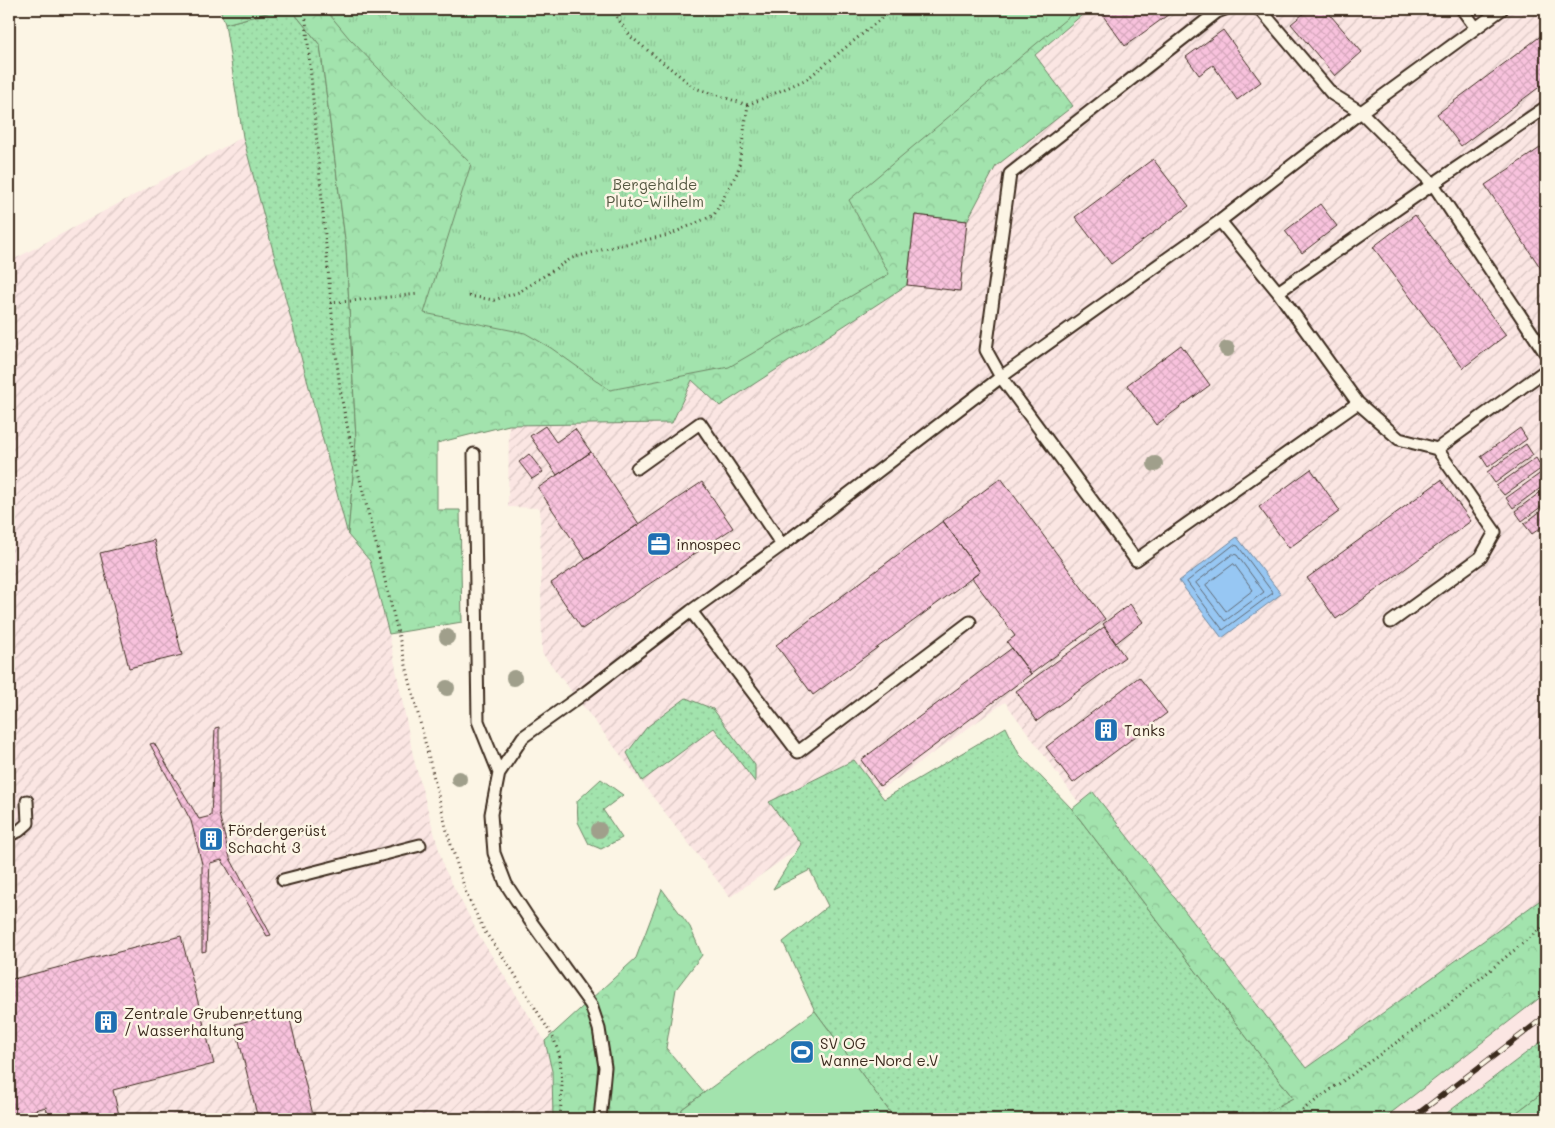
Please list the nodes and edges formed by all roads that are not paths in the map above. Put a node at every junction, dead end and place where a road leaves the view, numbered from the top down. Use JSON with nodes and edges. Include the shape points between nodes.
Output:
{"nodes":[{"id":1,"x":1225,"y":9,"type":"edge"},
{"id":2,"x":1258,"y":9,"type":"edge"},
{"id":3,"x":1462,"y":9,"type":"edge"},
{"id":4,"x":1502,"y":9,"type":"edge"},
{"id":5,"x":1476,"y":28,"type":"junction"},
{"id":6,"x":1546,"y":107,"type":"edge"},
{"id":7,"x":1361,"y":112,"type":"junction"},
{"id":8,"x":1433,"y":184,"type":"junction"},
{"id":9,"x":1220,"y":221,"type":"junction"},
{"id":10,"x":1278,"y":292,"type":"junction"},
{"id":11,"x":1546,"y":354,"type":"edge"},
{"id":12,"x":1546,"y":370,"type":"edge"},
{"id":13,"x":1001,"y":377,"type":"junction"},
{"id":14,"x":1358,"y":403,"type":"junction"},
{"id":15,"x":1437,"y":449,"type":"junction"},
{"id":16,"x":474,"y":454,"type":"dead end"},
{"id":17,"x":637,"y":468,"type":"dead end"},
{"id":18,"x":782,"y":545,"type":"junction"},
{"id":19,"x":691,"y":611,"type":"junction"},
{"id":20,"x":970,"y":622,"type":"dead end"},
{"id":21,"x":1391,"y":622,"type":"dead end"},
{"id":22,"x":499,"y":774,"type":"junction"},
{"id":23,"x":27,"y":801,"type":"dead end"},
{"id":24,"x":9,"y":835,"type":"edge"},
{"id":25,"x":420,"y":845,"type":"dead end"},
{"id":26,"x":283,"y":880,"type":"dead end"},
{"id":27,"x":600,"y":1119,"type":"edge"}],
"edges":[{"from":1,"to":13,"type":"lane","via":[[1010,174],[986,350]]},
{"from":2,"to":7,"type":"lane","via":[[1332,94]]},
{"from":3,"to":5,"type":"lane"},
{"from":4,"to":5,"type":"lane"},
{"from":5,"to":7,"type":"lane"},
{"from":6,"to":8,"type":"lane"},
{"from":7,"to":8,"type":"lane"},
{"from":7,"to":9,"type":"lane"},
{"from":8,"to":10,"type":"lane"},
{"from":8,"to":11,"type":"lane"},
{"from":9,"to":10,"type":"lane"},
{"from":9,"to":13,"type":"lane"},
{"from":10,"to":14,"type":"lane"},
{"from":12,"to":15,"type":"lane"},
{"from":13,"to":14,"type":"lane","via":[[1136,560]]},
{"from":13,"to":18,"type":"lane"},
{"from":14,"to":15,"type":"lane","via":[[1399,439]]},
{"from":15,"to":21,"type":"lane","via":[[1495,532],[1481,557]]},
{"from":16,"to":22,"type":"lane","via":[[478,721]]},
{"from":17,"to":18,"type":"lane","via":[[700,423]]},
{"from":18,"to":19,"type":"lane"},
{"from":19,"to":20,"type":"lane","via":[[798,752]]},
{"from":19,"to":22,"type":"lane","via":[[523,737]]},
{"from":22,"to":27,"type":"lane","via":[[491,814],[494,853],[506,884],[591,1005],[599,1029],[605,1067]]},
{"from":23,"to":24,"type":"lane","via":[[28,823]]},
{"from":25,"to":26,"type":"lane"}]}
